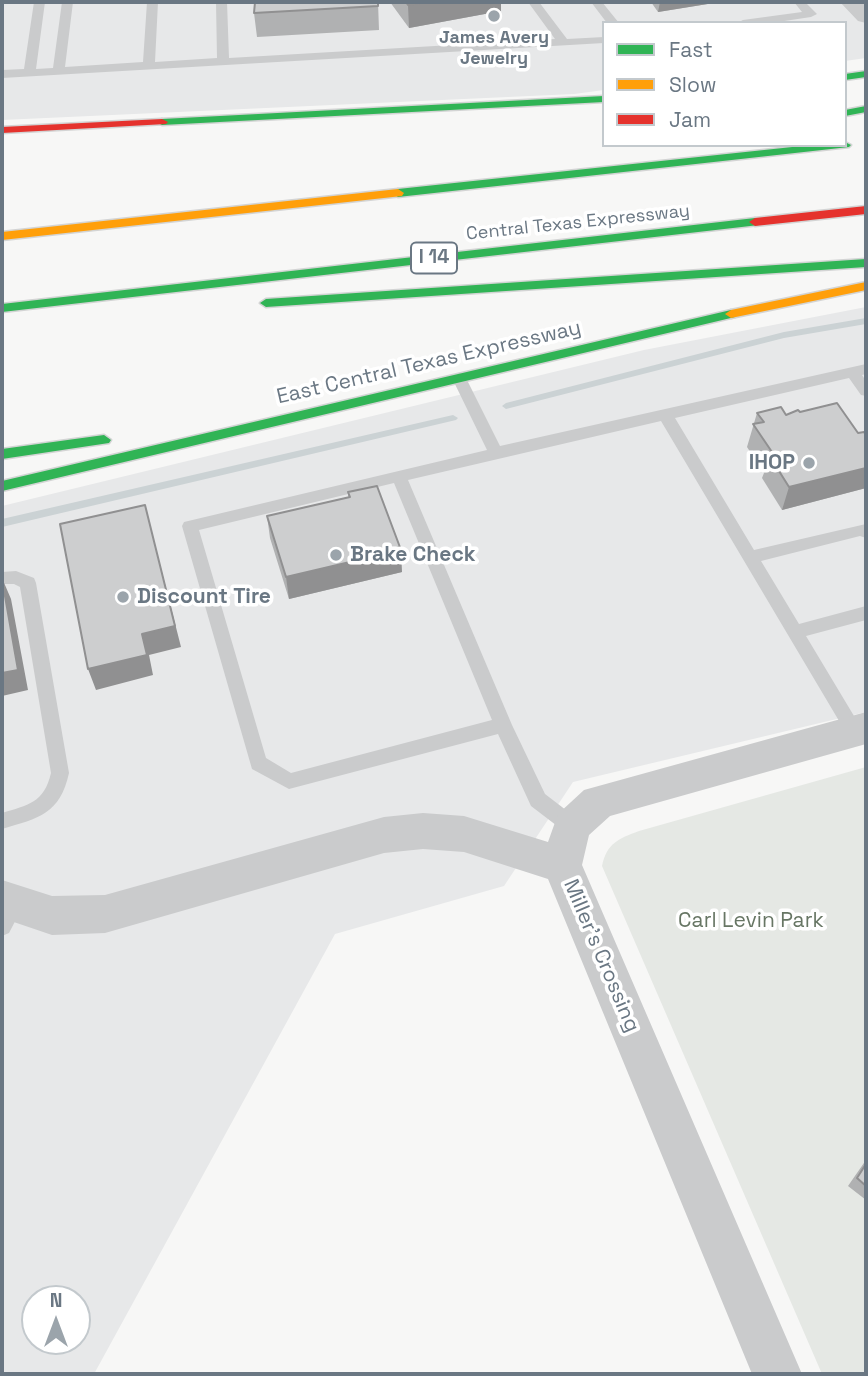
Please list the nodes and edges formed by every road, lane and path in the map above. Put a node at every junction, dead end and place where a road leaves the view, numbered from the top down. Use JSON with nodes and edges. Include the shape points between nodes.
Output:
{"nodes":[{"id":1,"x":39,"y":2,"type":"edge"},
{"id":2,"x":67,"y":2,"type":"edge"},
{"id":3,"x":152,"y":2,"type":"edge"},
{"id":4,"x":221,"y":2,"type":"edge"},
{"id":5,"x":533,"y":2,"type":"edge"},
{"id":6,"x":596,"y":2,"type":"edge"},
{"id":7,"x":799,"y":2,"type":"edge"},
{"id":8,"x":852,"y":2,"type":"edge"},
{"id":9,"x":866,"y":16,"type":"edge"},
{"id":10,"x":611,"y":21,"type":"edge"},
{"id":11,"x":758,"y":21,"type":"edge"},
{"id":12,"x":602,"y":40,"type":"edge"},
{"id":13,"x":564,"y":43,"type":"junction"},
{"id":14,"x":223,"y":62,"type":"junction"},
{"id":15,"x":149,"y":66,"type":"junction"},
{"id":16,"x":59,"y":71,"type":"junction"},
{"id":17,"x":29,"y":73,"type":"junction"},
{"id":18,"x":2,"y":74,"type":"edge"},
{"id":19,"x":602,"y":99,"type":"edge"},
{"id":20,"x":866,"y":109,"type":"edge"},
{"id":21,"x":847,"y":113,"type":"edge"},
{"id":22,"x":2,"y":130,"type":"edge"},
{"id":23,"x":866,"y":143,"type":"edge"},
{"id":24,"x":847,"y":145,"type":"edge"},
{"id":25,"x":670,"y":147,"type":"edge"},
{"id":26,"x":827,"y":147,"type":"edge"},
{"id":27,"x":866,"y":210,"type":"edge"},
{"id":28,"x":198,"y":215,"type":"junction"},
{"id":29,"x":2,"y":236,"type":"edge"},
{"id":30,"x":866,"y":263,"type":"edge"},
{"id":31,"x":866,"y":286,"type":"edge"},
{"id":32,"x":251,"y":304,"type":"dead end"},
{"id":33,"x":2,"y":308,"type":"edge"},
{"id":34,"x":43,"y":320,"type":"dead end"},
{"id":35,"x":2,"y":323,"type":"edge"},
{"id":36,"x":859,"y":371,"type":"edge"},
{"id":37,"x":458,"y":378,"type":"junction"},
{"id":38,"x":866,"y":391,"type":"edge"},
{"id":39,"x":665,"y":414,"type":"junction"},
{"id":40,"x":235,"y":431,"type":"junction"},
{"id":41,"x":495,"y":453,"type":"junction"},
{"id":42,"x":2,"y":454,"type":"edge"},
{"id":43,"x":399,"y":476,"type":"junction"},
{"id":44,"x":2,"y":486,"type":"edge"},
{"id":45,"x":866,"y":532,"type":"edge"},
{"id":46,"x":750,"y":557,"type":"junction"},
{"id":47,"x":2,"y":578,"type":"edge"},
{"id":48,"x":866,"y":613,"type":"edge"},
{"id":49,"x":794,"y":632,"type":"junction"},
{"id":50,"x":503,"y":725,"type":"junction"},
{"id":51,"x":860,"y":730,"type":"edge"},
{"id":52,"x":2,"y":821,"type":"edge"},
{"id":53,"x":567,"y":845,"type":"junction"},
{"id":54,"x":6,"y":910,"type":"edge"},
{"id":55,"x":777,"y":1374,"type":"edge"}],
"edges":[{"from":1,"to":17,"type":"lane"},
{"from":2,"to":16,"type":"lane"},
{"from":3,"to":15,"type":"lane"},
{"from":4,"to":14,"type":"lane"},
{"from":5,"to":13,"type":"lane"},
{"from":6,"to":10,"type":"lane"},
{"from":7,"to":11,"type":"lane","via":[[810,14]]},
{"from":8,"to":9,"type":"street"},
{"from":12,"to":13,"type":"lane"},
{"from":13,"to":14,"type":"lane"},
{"from":14,"to":15,"type":"lane"},
{"from":15,"to":16,"type":"lane"},
{"from":16,"to":17,"type":"lane"},
{"from":17,"to":18,"type":"lane"},
{"from":19,"to":22,"type":"main road"},
{"from":20,"to":21,"type":"main road"},
{"from":23,"to":24,"type":"main road"},
{"from":25,"to":28,"type":"main road","via":[[256,196]]},
{"from":26,"to":28,"type":"main road"},
{"from":27,"to":33,"type":"main road","name":"Central Texas Expressway","number":"I 14"},
{"from":28,"to":29,"type":"main road"},
{"from":30,"to":32,"type":"main road"},
{"from":31,"to":37,"type":"main road","name":"East Central Texas Expressway"},
{"from":34,"to":35,"type":"main road"},
{"from":36,"to":38,"type":"lane"},
{"from":36,"to":39,"type":"lane"},
{"from":37,"to":40,"type":"main road","name":"East Central Texas Expressway"},
{"from":37,"to":41,"type":"lane"},
{"from":39,"to":41,"type":"lane"},
{"from":39,"to":46,"type":"lane"},
{"from":40,"to":42,"type":"main road","via":[[126,438]]},
{"from":40,"to":44,"type":"main road","name":"East Central Texas Expressway"},
{"from":41,"to":43,"type":"lane"},
{"from":43,"to":50,"type":"lane"},
{"from":43,"to":50,"type":"lane","via":[[190,526],[258,763],[289,781]]},
{"from":45,"to":46,"type":"lane"},
{"from":46,"to":49,"type":"lane"},
{"from":47,"to":52,"type":"lane","via":[[16,577],[28,583],[60,773],[57,793],[41,809]]},
{"from":48,"to":49,"type":"lane"},
{"from":49,"to":51,"type":"lane"},
{"from":50,"to":53,"type":"lane","via":[[538,800]]},
{"from":51,"to":53,"type":"street","via":[[598,802]]},
{"from":53,"to":54,"type":"street","via":[[423,831],[384,835],[105,914],[67,919]]},
{"from":53,"to":55,"type":"street","name":"Miller's Crossing"}]}
